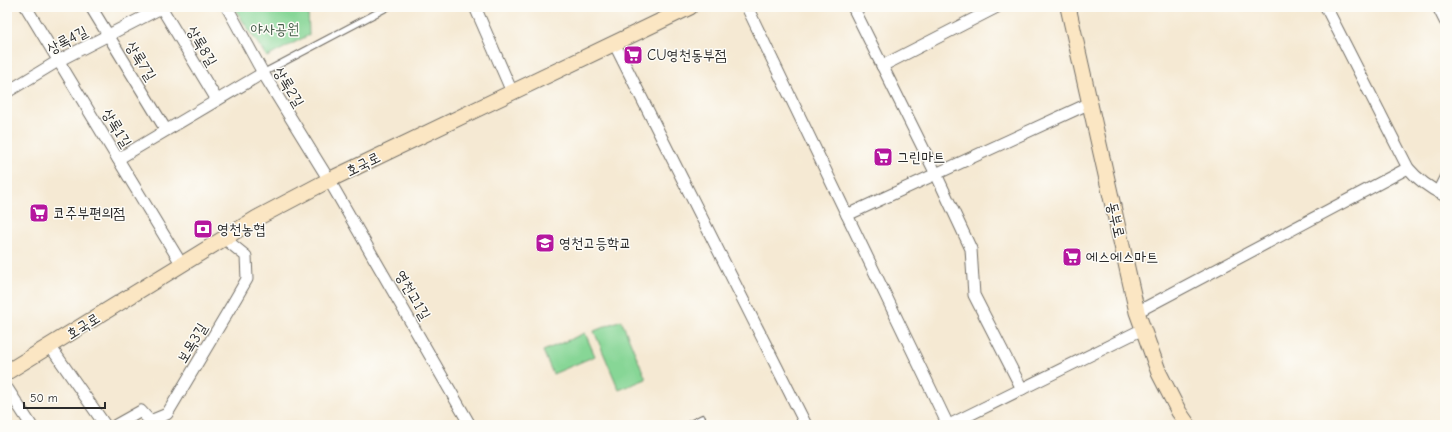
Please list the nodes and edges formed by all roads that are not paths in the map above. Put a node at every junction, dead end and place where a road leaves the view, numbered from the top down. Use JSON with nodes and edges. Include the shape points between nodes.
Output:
{"nodes":[{"id":1,"x":26,"y":7,"type":"edge"},
{"id":2,"x":91,"y":7,"type":"edge"},
{"id":3,"x":162,"y":7,"type":"edge"},
{"id":4,"x":227,"y":7,"type":"edge"},
{"id":5,"x":388,"y":7,"type":"edge"},
{"id":6,"x":475,"y":7,"type":"edge"},
{"id":7,"x":690,"y":7,"type":"edge"},
{"id":8,"x":747,"y":7,"type":"edge"},
{"id":9,"x":853,"y":7,"type":"edge"},
{"id":10,"x":997,"y":7,"type":"edge"},
{"id":11,"x":1068,"y":7,"type":"edge"},
{"id":12,"x":1326,"y":7,"type":"edge"},
{"id":13,"x":1438,"y":7,"type":"edge"},
{"id":14,"x":1445,"y":21,"type":"edge"},
{"id":15,"x":108,"y":35,"type":"junction"},
{"id":16,"x":614,"y":43,"type":"junction"},
{"id":17,"x":58,"y":61,"type":"junction"},
{"id":18,"x":882,"y":66,"type":"junction"},
{"id":19,"x":263,"y":73,"type":"junction"},
{"id":20,"x":7,"y":92,"type":"edge"},
{"id":21,"x":512,"y":92,"type":"junction"},
{"id":22,"x":217,"y":100,"type":"junction"},
{"id":23,"x":1090,"y":103,"type":"junction"},
{"id":24,"x":166,"y":130,"type":"junction"},
{"id":25,"x":118,"y":159,"type":"junction"},
{"id":26,"x":1408,"y":168,"type":"junction"},
{"id":27,"x":936,"y":174,"type":"junction"},
{"id":28,"x":1445,"y":178,"type":"edge"},
{"id":29,"x":329,"y":180,"type":"junction"},
{"id":30,"x":1441,"y":194,"type":"edge"},
{"id":31,"x":847,"y":215,"type":"junction"},
{"id":32,"x":225,"y":239,"type":"junction"},
{"id":33,"x":182,"y":265,"type":"junction"},
{"id":34,"x":1137,"y":312,"type":"junction"},
{"id":35,"x":1143,"y":329,"type":"junction"},
{"id":36,"x":50,"y":346,"type":"junction"},
{"id":37,"x":8,"y":370,"type":"edge"},
{"id":38,"x":7,"y":388,"type":"edge"},
{"id":39,"x":1022,"y":389,"type":"junction"},
{"id":40,"x":31,"y":425,"type":"edge"},
{"id":41,"x":105,"y":425,"type":"edge"},
{"id":42,"x":116,"y":425,"type":"edge"},
{"id":43,"x":470,"y":425,"type":"edge"},
{"id":44,"x":688,"y":425,"type":"edge"},
{"id":45,"x":705,"y":425,"type":"edge"},
{"id":46,"x":806,"y":425,"type":"edge"},
{"id":47,"x":948,"y":425,"type":"edge"},
{"id":48,"x":1188,"y":425,"type":"edge"}],
"edges":[{"from":1,"to":17,"type":"street","name":"상록1길"},
{"from":2,"to":15,"type":"street","name":"상록7길"},
{"from":3,"to":15,"type":"street","name":"상록4길"},
{"from":3,"to":22,"type":"street","name":"상록8길"},
{"from":4,"to":19,"type":"street","name":"상록2길"},
{"from":5,"to":19,"type":"lane"},
{"from":6,"to":21,"type":"street"},
{"from":7,"to":16,"type":"main road","name":"호국로"},
{"from":8,"to":31,"type":"street"},
{"from":9,"to":18,"type":"street"},
{"from":10,"to":18,"type":"street"},
{"from":11,"to":23,"type":"main road","name":"동부로"},
{"from":12,"to":26,"type":"street"},
{"from":13,"to":14,"type":"street"},
{"from":15,"to":17,"type":"street","name":"상록4길"},
{"from":15,"to":24,"type":"street","name":"상록7길"},
{"from":16,"to":21,"type":"main road","name":"호국로"},
{"from":16,"to":46,"type":"street"},
{"from":17,"to":20,"type":"street","name":"상록4길"},
{"from":17,"to":25,"type":"street","name":"상록1길"},
{"from":18,"to":27,"type":"street"},
{"from":19,"to":22,"type":"street"},
{"from":19,"to":29,"type":"street","name":"상록2길"},
{"from":21,"to":29,"type":"main road","name":"호국로"},
{"from":22,"to":24,"type":"street"},
{"from":23,"to":27,"type":"street"},
{"from":23,"to":34,"type":"main road","name":"동부로"},
{"from":24,"to":25,"type":"street"},
{"from":25,"to":33,"type":"street","name":"상록1길"},
{"from":26,"to":30,"type":"street","via":[[1416,177]]},
{"from":26,"to":34,"type":"street"},
{"from":27,"to":31,"type":"street"},
{"from":27,"to":39,"type":"street","via":[[971,248],[974,295]]},
{"from":28,"to":30,"type":"street"},
{"from":29,"to":32,"type":"main road","name":"호국로","via":[[257,218]]},
{"from":29,"to":43,"type":"street","name":"영천고1길"},
{"from":31,"to":47,"type":"street"},
{"from":32,"to":33,"type":"main road","name":"호국로"},
{"from":32,"to":42,"type":"street","name":"보목3길","via":[[246,256],[247,279],[236,298],[167,414],[150,421],[142,411]]},
{"from":33,"to":36,"type":"main road","name":"호국로"},
{"from":34,"to":35,"type":"main road","name":"동부로"},
{"from":35,"to":39,"type":"street"},
{"from":35,"to":48,"type":"main road","name":"동부로","via":[[1159,373]]},
{"from":36,"to":37,"type":"main road","name":"호국로"},
{"from":36,"to":41,"type":"street","name":"호국로"},
{"from":38,"to":40,"type":"street"},
{"from":39,"to":47,"type":"street"},
{"from":44,"to":45,"type":"lane","via":[[702,418]]}]}
